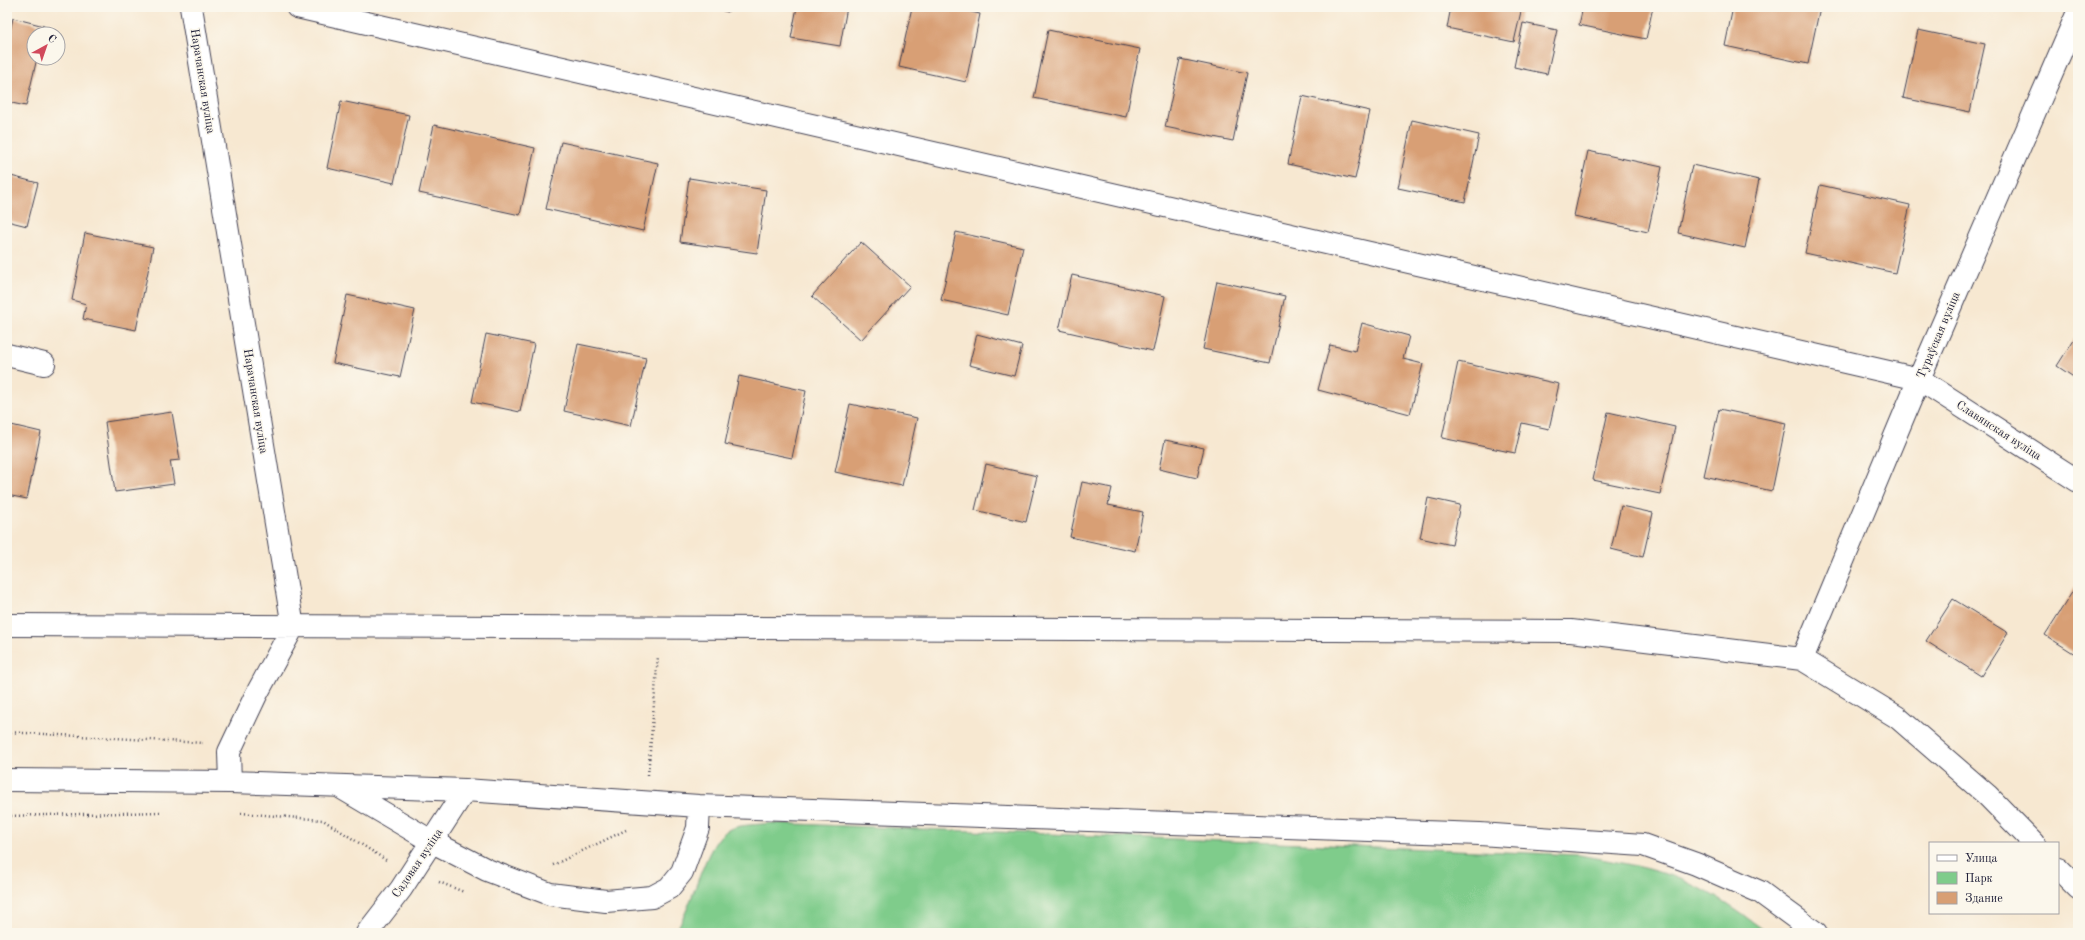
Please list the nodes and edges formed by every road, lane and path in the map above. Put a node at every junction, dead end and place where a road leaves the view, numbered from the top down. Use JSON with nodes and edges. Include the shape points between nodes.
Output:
{"nodes":[{"id":1,"x":191,"y":7,"type":"edge"},
{"id":2,"x":297,"y":7,"type":"edge"},
{"id":3,"x":2078,"y":12,"type":"edge"},
{"id":4,"x":7,"y":355,"type":"edge"},
{"id":5,"x":44,"y":364,"type":"dead end"},
{"id":6,"x":1919,"y":379,"type":"junction"},
{"id":7,"x":2078,"y":482,"type":"edge"},
{"id":8,"x":7,"y":625,"type":"edge"},
{"id":9,"x":293,"y":627,"type":"junction"},
{"id":10,"x":660,"y":628,"type":"junction"},
{"id":11,"x":1802,"y":659,"type":"junction"},
{"id":12,"x":7,"y":732,"type":"edge"},
{"id":13,"x":204,"y":744,"type":"dead end"},
{"id":14,"x":7,"y":780,"type":"edge"},
{"id":15,"x":230,"y":782,"type":"junction"},
{"id":16,"x":647,"y":783,"type":"dead end"},
{"id":17,"x":338,"y":787,"type":"junction"},
{"id":18,"x":465,"y":790,"type":"junction"},
{"id":19,"x":699,"y":806,"type":"junction"},
{"id":20,"x":165,"y":812,"type":"dead end"},
{"id":21,"x":234,"y":812,"type":"dead end"},
{"id":22,"x":7,"y":816,"type":"edge"},
{"id":23,"x":630,"y":828,"type":"dead end"},
{"id":24,"x":431,"y":841,"type":"junction"},
{"id":25,"x":2033,"y":842,"type":"edge"},
{"id":26,"x":2059,"y":869,"type":"edge"},
{"id":27,"x":412,"y":872,"type":"junction"},
{"id":28,"x":2078,"y":888,"type":"edge"},
{"id":29,"x":465,"y":892,"type":"dead end"},
{"id":30,"x":550,"y":894,"type":"junction"},
{"id":31,"x":367,"y":933,"type":"edge"},
{"id":32,"x":1816,"y":933,"type":"edge"}],
"edges":[{"from":1,"to":9,"type":"street","name":"Нарачанская вуліца"},
{"from":2,"to":6,"type":"street"},
{"from":3,"to":6,"type":"street","name":"Тураўская вуліца"},
{"from":4,"to":5,"type":"street"},
{"from":6,"to":7,"type":"street","name":"Славянская вуліца"},
{"from":6,"to":11,"type":"street","name":"Тураўская вуліца"},
{"from":8,"to":9,"type":"street"},
{"from":9,"to":10,"type":"street"},
{"from":9,"to":15,"type":"street","via":[[229,752]]},
{"from":10,"to":11,"type":"street","via":[[1571,631]]},
{"from":10,"to":16,"type":"path"},
{"from":11,"to":25,"type":"street","via":[[1897,717],[1987,795]]},
{"from":12,"to":13,"type":"path"},
{"from":14,"to":15,"type":"street"},
{"from":15,"to":17,"type":"street"},
{"from":17,"to":18,"type":"street"},
{"from":17,"to":24,"type":"street"},
{"from":18,"to":19,"type":"street"},
{"from":18,"to":24,"type":"street","name":"Садовая вуліца"},
{"from":19,"to":30,"type":"street","via":[[698,828],[682,872],[669,888],[652,897],[606,901]]},
{"from":19,"to":32,"type":"street","via":[[1480,834],[1643,845],[1696,864],[1760,892]]},
{"from":20,"to":22,"type":"path"},
{"from":21,"to":27,"type":"path","via":[[324,820],[391,863]]},
{"from":23,"to":30,"type":"path","via":[[553,864]]},
{"from":24,"to":27,"type":"street","name":"Садовая вуліца"},
{"from":24,"to":30,"type":"street","via":[[488,870]]},
{"from":26,"to":28,"type":"street"},
{"from":27,"to":29,"type":"path"},
{"from":27,"to":31,"type":"street","name":"Садовая вуліца"}]}
